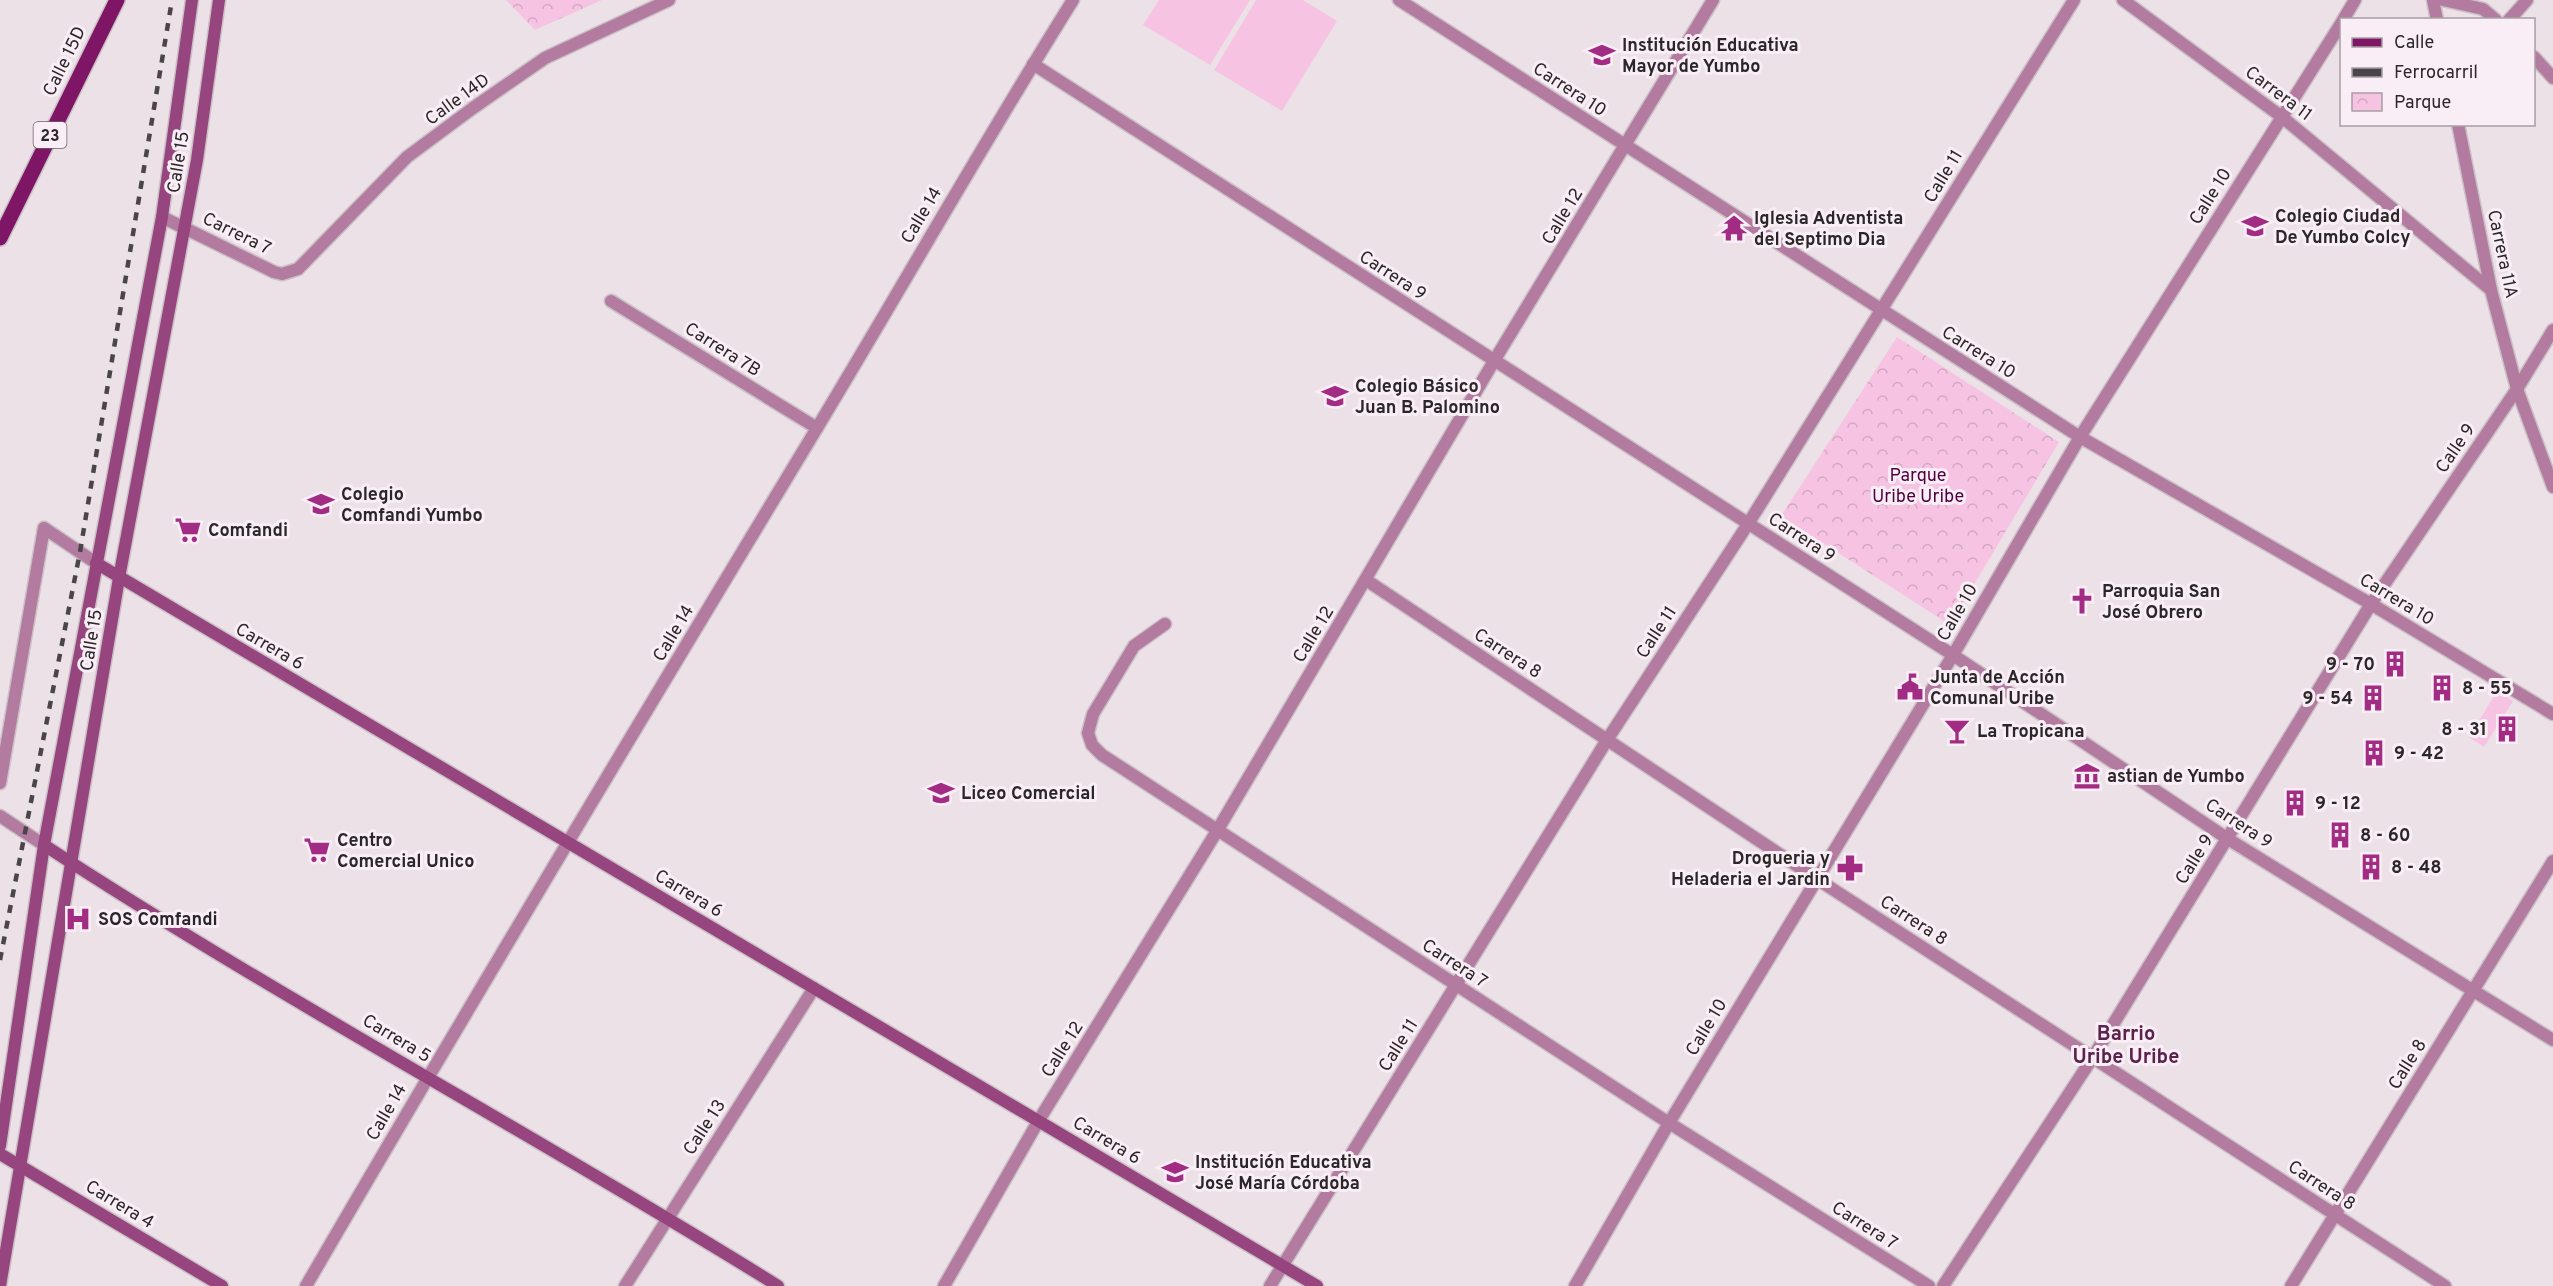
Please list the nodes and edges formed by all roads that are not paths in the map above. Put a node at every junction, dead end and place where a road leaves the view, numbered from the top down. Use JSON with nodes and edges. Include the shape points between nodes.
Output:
{"nodes":[{"id":1,"x":117,"y":0,"type":"edge"},
{"id":2,"x":192,"y":0,"type":"edge"},
{"id":3,"x":219,"y":0,"type":"edge"},
{"id":4,"x":669,"y":0,"type":"edge"},
{"id":5,"x":1073,"y":0,"type":"edge"},
{"id":6,"x":1399,"y":0,"type":"edge"},
{"id":7,"x":1713,"y":0,"type":"edge"},
{"id":8,"x":2074,"y":0,"type":"edge"},
{"id":9,"x":2123,"y":0,"type":"edge"},
{"id":10,"x":2355,"y":0,"type":"edge"},
{"id":11,"x":2433,"y":0,"type":"edge"},
{"id":12,"x":2443,"y":0,"type":"edge"},
{"id":13,"x":2527,"y":0,"type":"edge"},
{"id":14,"x":2344,"y":18,"type":"edge"},
{"id":15,"x":2437,"y":18,"type":"edge"},
{"id":16,"x":2494,"y":18,"type":"edge"},
{"id":17,"x":2511,"y":18,"type":"edge"},
{"id":18,"x":2340,"y":24,"type":"edge"},
{"id":19,"x":2535,"y":58,"type":"edge"},
{"id":20,"x":1033,"y":64,"type":"junction"},
{"id":21,"x":2553,"y":78,"type":"edge"},
{"id":22,"x":2282,"y":117,"type":"junction"},
{"id":23,"x":2458,"y":126,"type":"edge"},
{"id":24,"x":1626,"y":146,"type":"junction"},
{"id":25,"x":162,"y":217,"type":"junction"},
{"id":26,"x":185,"y":228,"type":"junction"},
{"id":27,"x":0,"y":238,"type":"edge"},
{"id":28,"x":298,"y":269,"type":"joint"},
{"id":29,"x":2491,"y":290,"type":"junction"},
{"id":30,"x":611,"y":301,"type":"dead end"},
{"id":31,"x":1882,"y":312,"type":"junction"},
{"id":32,"x":2553,"y":330,"type":"edge"},
{"id":33,"x":1494,"y":361,"type":"junction"},
{"id":34,"x":2517,"y":389,"type":"junction"},
{"id":35,"x":817,"y":429,"type":"junction"},
{"id":36,"x":2080,"y":437,"type":"junction"},
{"id":37,"x":2550,"y":468,"type":"edge"},
{"id":38,"x":2553,"y":487,"type":"edge"},
{"id":39,"x":1748,"y":524,"type":"junction"},
{"id":40,"x":96,"y":564,"type":"junction"},
{"id":41,"x":119,"y":578,"type":"junction"},
{"id":42,"x":1366,"y":580,"type":"junction"},
{"id":43,"x":2371,"y":604,"type":"junction"},
{"id":44,"x":1165,"y":624,"type":"dead end"},
{"id":45,"x":1953,"y":655,"type":"junction"},
{"id":46,"x":2553,"y":714,"type":"edge"},
{"id":47,"x":1607,"y":740,"type":"junction"},
{"id":48,"x":0,"y":783,"type":"edge"},
{"id":49,"x":0,"y":816,"type":"edge"},
{"id":50,"x":1217,"y":831,"type":"junction"},
{"id":51,"x":2228,"y":839,"type":"junction"},
{"id":52,"x":569,"y":843,"type":"junction"},
{"id":53,"x":44,"y":845,"type":"junction"},
{"id":54,"x":2553,"y":861,"type":"edge"},
{"id":55,"x":70,"y":863,"type":"junction"},
{"id":56,"x":1817,"y":879,"type":"junction"},
{"id":57,"x":1457,"y":985,"type":"junction"},
{"id":58,"x":814,"y":988,"type":"junction"},
{"id":59,"x":2474,"y":991,"type":"junction"},
{"id":60,"x":2553,"y":1040,"type":"edge"},
{"id":61,"x":2092,"y":1057,"type":"junction"},
{"id":62,"x":427,"y":1078,"type":"junction"},
{"id":63,"x":1039,"y":1120,"type":"junction"},
{"id":64,"x":1669,"y":1123,"type":"junction"},
{"id":65,"x":0,"y":1146,"type":"edge"},
{"id":66,"x":0,"y":1154,"type":"edge"},
{"id":67,"x":22,"y":1166,"type":"junction"},
{"id":68,"x":2334,"y":1215,"type":"junction"},
{"id":69,"x":667,"y":1217,"type":"junction"},
{"id":70,"x":1284,"y":1265,"type":"junction"},
{"id":71,"x":0,"y":1286,"type":"edge"},
{"id":72,"x":222,"y":1286,"type":"edge"},
{"id":73,"x":306,"y":1286,"type":"edge"},
{"id":74,"x":625,"y":1286,"type":"edge"},
{"id":75,"x":778,"y":1286,"type":"edge"},
{"id":76,"x":944,"y":1286,"type":"edge"},
{"id":77,"x":1270,"y":1286,"type":"edge"},
{"id":78,"x":1317,"y":1286,"type":"edge"},
{"id":79,"x":1575,"y":1286,"type":"edge"},
{"id":80,"x":1929,"y":1286,"type":"edge"},
{"id":81,"x":1943,"y":1286,"type":"edge"},
{"id":82,"x":2291,"y":1286,"type":"edge"},
{"id":83,"x":2445,"y":1286,"type":"edge"}],
"edges":[{"from":1,"to":27,"type":"main road","name":"Calle 15D","number":"23"},
{"from":2,"to":25,"type":"main road","name":"Calle 15"},
{"from":3,"to":26,"type":"main road","name":"Calle 15"},
{"from":4,"to":28,"type":"street","name":"Calle 14D","via":[[545,58],[473,108],[407,158]]},
{"from":5,"to":20,"type":"street","name":"Calle 14"},
{"from":6,"to":24,"type":"street","name":"Carrera 10"},
{"from":7,"to":24,"type":"street","name":"Calle 12"},
{"from":8,"to":31,"type":"street","name":"Calle 11"},
{"from":9,"to":22,"type":"street","name":"Carrera 11"},
{"from":10,"to":14,"type":"street","name":"Calle 10"},
{"from":11,"to":15,"type":"street"},
{"from":12,"to":16,"type":"street","via":[[2483,9]]},
{"from":13,"to":17,"type":"street"},
{"from":18,"to":22,"type":"street","name":"Calle 10"},
{"from":19,"to":21,"type":"street"},
{"from":20,"to":33,"type":"street","name":"Carrera 9"},
{"from":20,"to":35,"type":"street","name":"Calle 14"},
{"from":22,"to":29,"type":"street","name":"Carrera 11"},
{"from":22,"to":36,"type":"street","name":"Calle 10"},
{"from":23,"to":29,"type":"street","name":"Carrera 11A"},
{"from":24,"to":31,"type":"street","name":"Carrera 10"},
{"from":24,"to":33,"type":"street","name":"Calle 12"},
{"from":25,"to":26,"type":"street","name":"Carrera 7"},
{"from":25,"to":40,"type":"main road","name":"Calle 15"},
{"from":26,"to":28,"type":"street","name":"Carrera 7","via":[[274,272]]},
{"from":26,"to":41,"type":"main road","name":"Calle 15"},
{"from":29,"to":34,"type":"street","name":"Carrera 11A"},
{"from":30,"to":35,"type":"street","name":"Carrera 7B"},
{"from":31,"to":36,"type":"street","name":"Carrera 10"},
{"from":31,"to":39,"type":"street","name":"Calle 11"},
{"from":32,"to":34,"type":"street","name":"Calle 9"},
{"from":33,"to":39,"type":"street","name":"Carrera 9"},
{"from":33,"to":42,"type":"street","name":"Calle 12"},
{"from":34,"to":37,"type":"street","name":"Carrera 11A"},
{"from":34,"to":43,"type":"street","name":"Calle 9"},
{"from":35,"to":52,"type":"street","name":"Calle 14"},
{"from":36,"to":43,"type":"street","name":"Carrera 10"},
{"from":36,"to":45,"type":"street","name":"Calle 10"},
{"from":37,"to":38,"type":"street","name":"Carrera 11A"},
{"from":39,"to":45,"type":"street","name":"Carrera 9"},
{"from":39,"to":47,"type":"street","name":"Calle 11"},
{"from":40,"to":41,"type":"main road","name":"Carrera 6"},
{"from":40,"to":48,"type":"street","name":"Carrera 6","via":[[44,528]]},
{"from":40,"to":53,"type":"main road","name":"Calle 15"},
{"from":41,"to":52,"type":"main road","name":"Carrera 6"},
{"from":41,"to":55,"type":"main road","name":"Calle 15"},
{"from":42,"to":47,"type":"street","name":"Carrera 8"},
{"from":42,"to":50,"type":"street","name":"Calle 12"},
{"from":43,"to":46,"type":"street","name":"Carrera 10"},
{"from":43,"to":51,"type":"street","name":"Calle 9"},
{"from":44,"to":50,"type":"street","name":"Carrera 7","via":[[1129,653],[1093,714],[1088,733],[1092,745],[1102,754]]},
{"from":45,"to":51,"type":"street","name":"Carrera 9"},
{"from":45,"to":56,"type":"street","name":"Calle 10"},
{"from":47,"to":56,"type":"street","name":"Carrera 8"},
{"from":47,"to":57,"type":"street","name":"Calle 11"},
{"from":49,"to":53,"type":"street","name":"Carrera 5"},
{"from":50,"to":57,"type":"street","name":"Carrera 7"},
{"from":50,"to":63,"type":"street","name":"Calle 12"},
{"from":51,"to":59,"type":"street","name":"Carrera 9"},
{"from":51,"to":61,"type":"street","name":"Calle 9"},
{"from":52,"to":58,"type":"main road","name":"Carrera 6"},
{"from":52,"to":62,"type":"street","name":"Calle 14"},
{"from":53,"to":55,"type":"main road","name":"Carrera 5"},
{"from":53,"to":65,"type":"main road","name":"Calle 15"},
{"from":54,"to":59,"type":"street","name":"Calle 8"},
{"from":55,"to":62,"type":"main road","name":"Carrera 5"},
{"from":55,"to":67,"type":"main road","name":"Calle 15"},
{"from":56,"to":61,"type":"street","name":"Carrera 8"},
{"from":56,"to":64,"type":"street","name":"Calle 10"},
{"from":57,"to":64,"type":"street","name":"Carrera 7"},
{"from":57,"to":70,"type":"street","name":"Calle 11"},
{"from":58,"to":63,"type":"main road","name":"Carrera 6"},
{"from":58,"to":69,"type":"street","name":"Calle 13"},
{"from":59,"to":60,"type":"street","name":"Carrera 9"},
{"from":59,"to":68,"type":"street","name":"Calle 8"},
{"from":61,"to":68,"type":"street","name":"Carrera 8"},
{"from":61,"to":81,"type":"street","name":"Calle 9"},
{"from":62,"to":69,"type":"main road","name":"Carrera 5"},
{"from":62,"to":73,"type":"street","name":"Calle 14"},
{"from":63,"to":70,"type":"main road","name":"Carrera 6"},
{"from":63,"to":76,"type":"street","name":"Calle 12"},
{"from":64,"to":79,"type":"street","name":"Calle 10"},
{"from":64,"to":80,"type":"street","name":"Carrera 7"},
{"from":66,"to":67,"type":"main road","name":"Carrera 4"},
{"from":67,"to":71,"type":"main road","name":"Calle 15"},
{"from":67,"to":72,"type":"main road","name":"Carrera 4"},
{"from":68,"to":82,"type":"street","name":"Calle 8"},
{"from":68,"to":83,"type":"street","name":"Carrera 8"},
{"from":69,"to":74,"type":"street","name":"Calle 13"},
{"from":69,"to":75,"type":"main road","name":"Carrera 5"},
{"from":70,"to":77,"type":"street","name":"Calle 11"},
{"from":70,"to":78,"type":"main road","name":"Carrera 6"}]}
